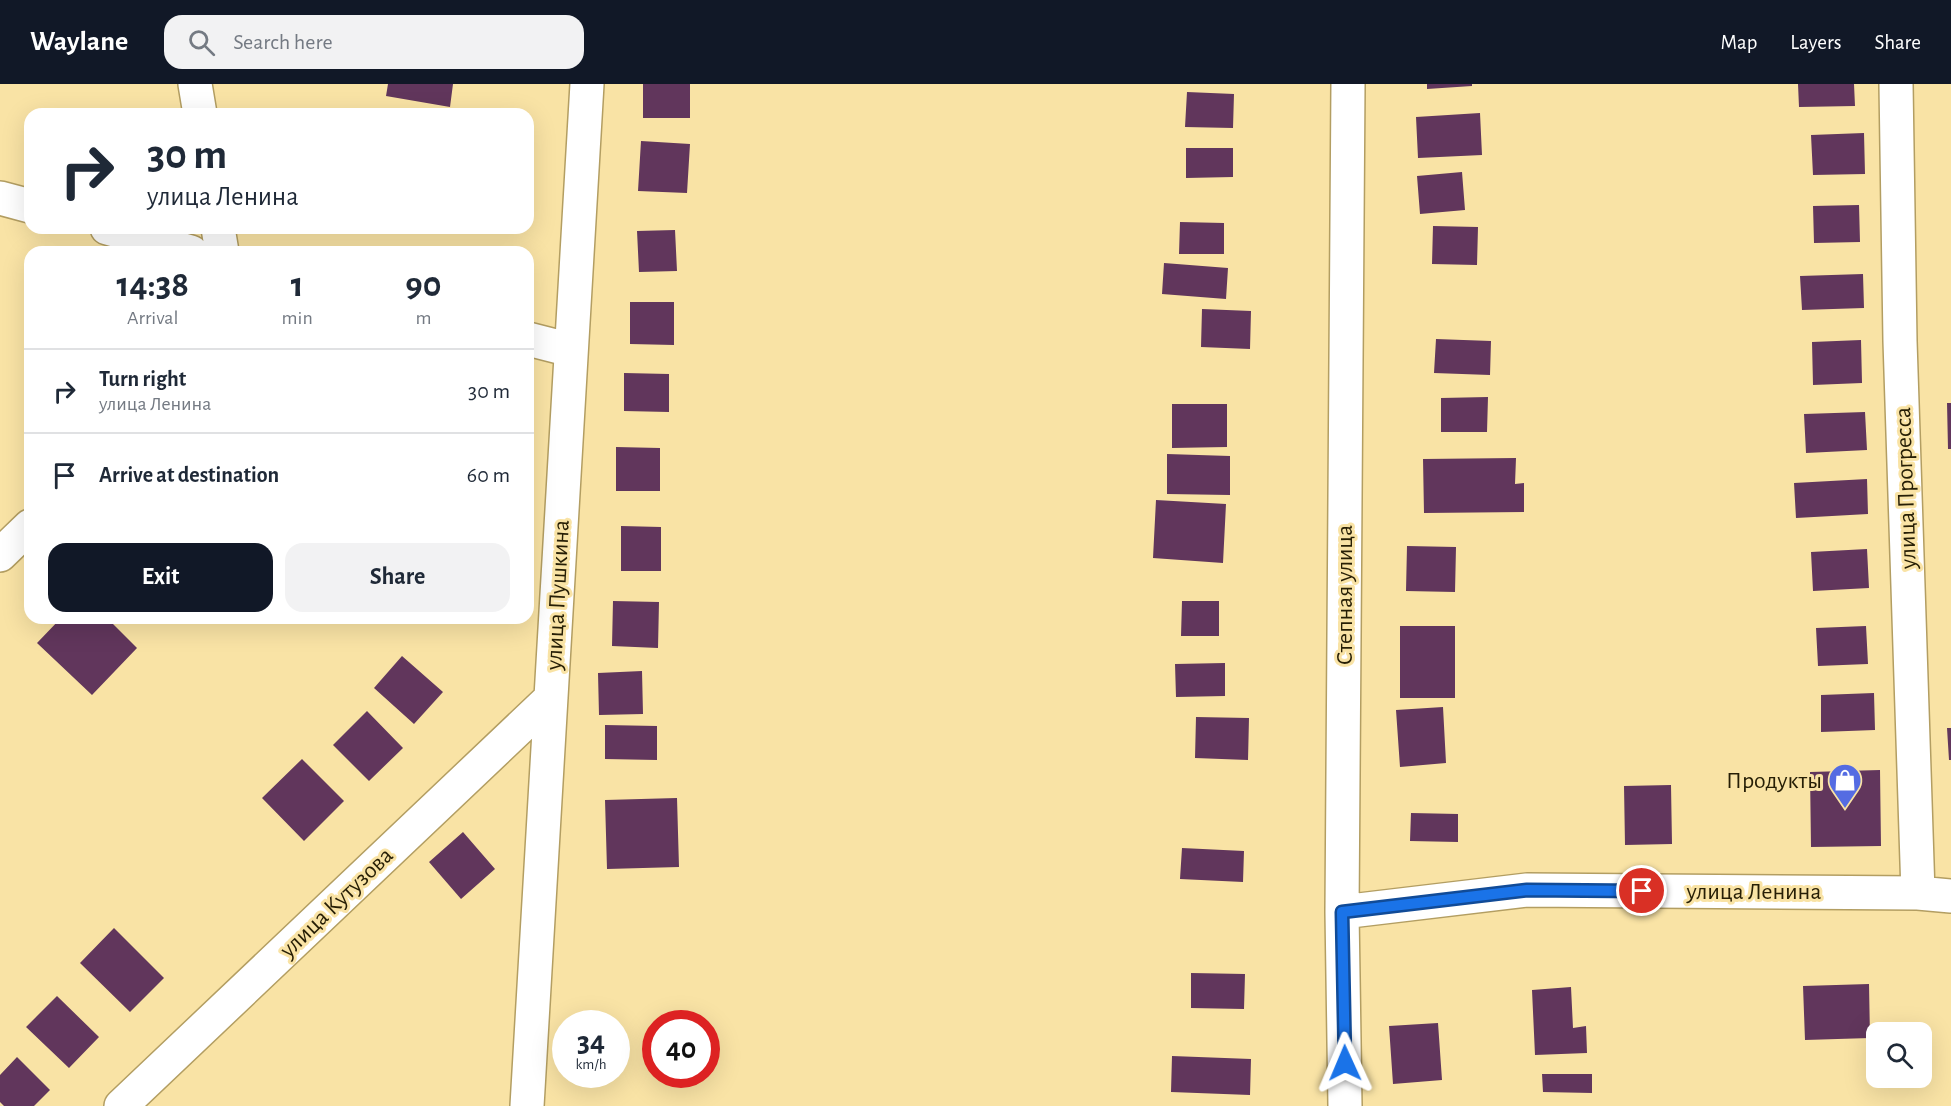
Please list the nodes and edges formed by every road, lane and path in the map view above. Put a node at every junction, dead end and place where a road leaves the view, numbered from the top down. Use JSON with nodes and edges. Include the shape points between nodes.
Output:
{"nodes":[{"id":1,"x":195,"y":84,"type":"edge"},
{"id":2,"x":587,"y":84,"type":"edge"},
{"id":3,"x":1348,"y":84,"type":"edge"},
{"id":4,"x":1896,"y":84,"type":"edge"},
{"id":5,"x":199,"y":108,"type":"edge"},
{"id":6,"x":0,"y":198,"type":"edge"},
{"id":7,"x":24,"y":204,"type":"edge"},
{"id":8,"x":128,"y":234,"type":"edge"},
{"id":9,"x":171,"y":246,"type":"edge"},
{"id":10,"x":534,"y":341,"type":"edge"},
{"id":11,"x":571,"y":350,"type":"junction"},
{"id":12,"x":24,"y":532,"type":"edge"},
{"id":13,"x":0,"y":555,"type":"edge"},
{"id":14,"x":550,"y":698,"type":"junction"},
{"id":15,"x":1918,"y":893,"type":"junction"},
{"id":16,"x":1951,"y":896,"type":"edge"},
{"id":17,"x":1342,"y":912,"type":"junction"},
{"id":18,"x":121,"y":1106,"type":"edge"},
{"id":19,"x":527,"y":1106,"type":"edge"},
{"id":20,"x":1345,"y":1106,"type":"edge"}],
"edges":[{"from":1,"to":5,"type":"street"},
{"from":2,"to":11,"type":"street","name":"улица Пушкина"},
{"from":3,"to":17,"type":"street","name":"Степная улица"},
{"from":4,"to":15,"type":"street","name":"улица Прогресса"},
{"from":6,"to":7,"type":"street"},
{"from":8,"to":9,"type":"street"},
{"from":10,"to":11,"type":"street"},
{"from":11,"to":14,"type":"street","name":"улица Пушкина"},
{"from":12,"to":13,"type":"street"},
{"from":14,"to":18,"type":"street","name":"улица Кутузова"},
{"from":14,"to":19,"type":"street","name":"улица Пушкина"},
{"from":15,"to":16,"type":"street","name":"улица Ленина"},
{"from":15,"to":17,"type":"street","name":"улица Ленина","via":[[1527,890]]},
{"from":17,"to":20,"type":"street","name":"Степная улица"}]}
